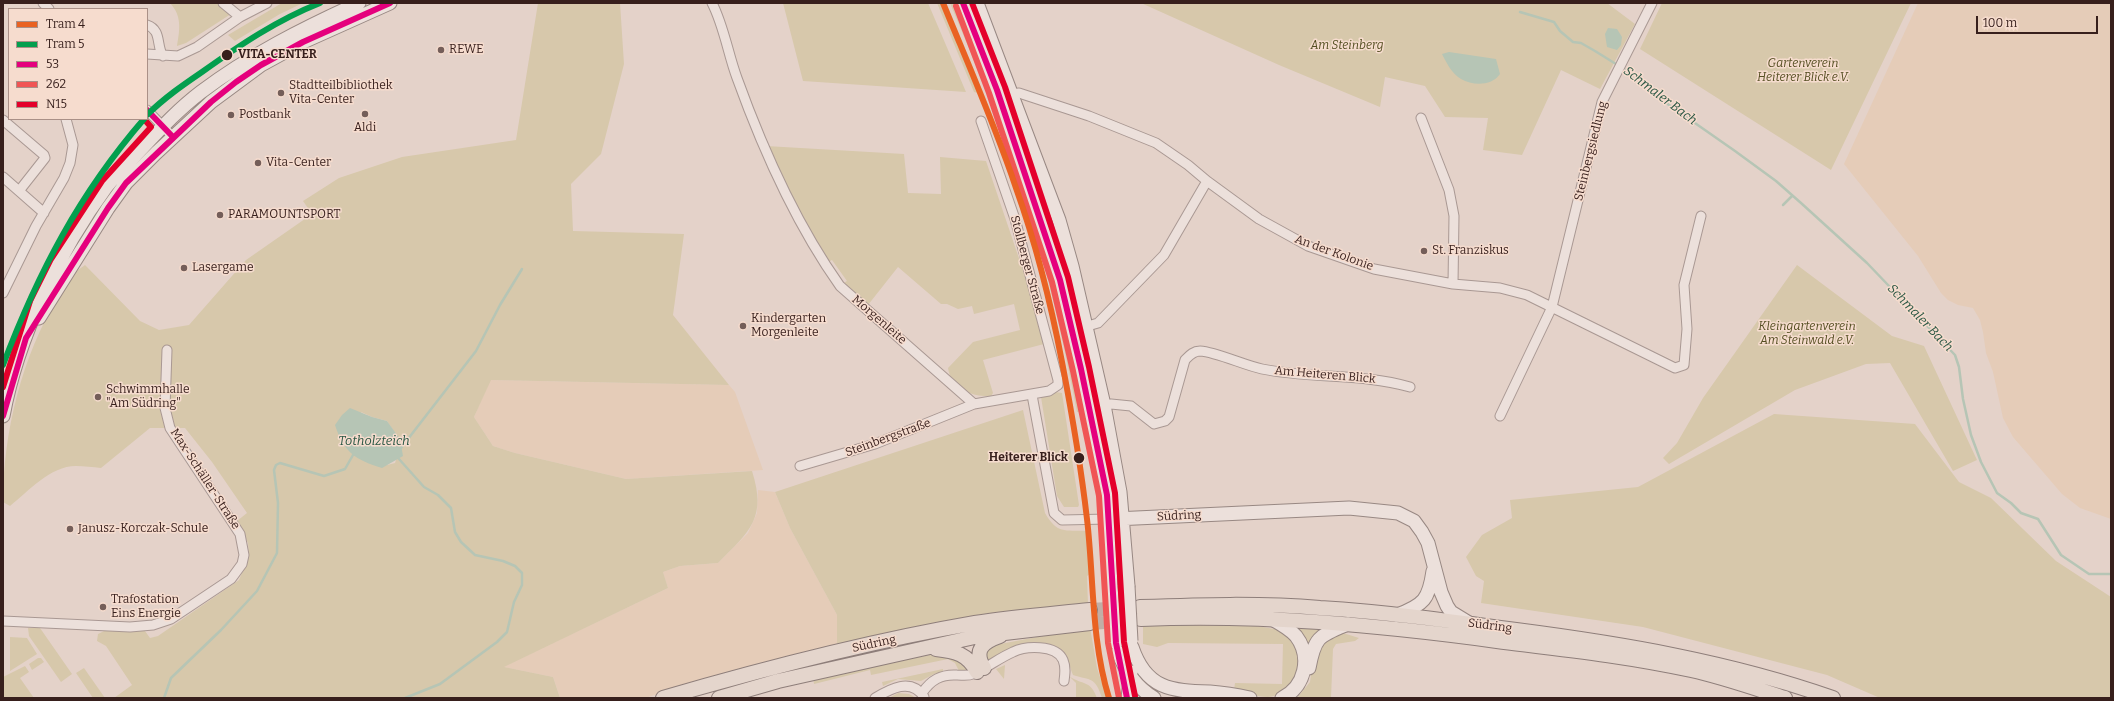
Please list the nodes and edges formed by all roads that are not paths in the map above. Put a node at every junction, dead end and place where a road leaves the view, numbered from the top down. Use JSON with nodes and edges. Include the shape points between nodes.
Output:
{"nodes":[{"id":1,"x":223,"y":3,"type":"edge"},
{"id":2,"x":267,"y":3,"type":"edge"},
{"id":3,"x":360,"y":3,"type":"edge"},
{"id":4,"x":390,"y":3,"type":"edge"},
{"id":5,"x":712,"y":3,"type":"edge"},
{"id":6,"x":963,"y":3,"type":"edge"},
{"id":7,"x":976,"y":3,"type":"edge"},
{"id":8,"x":1652,"y":3,"type":"edge"},
{"id":9,"x":240,"y":17,"type":"junction"},
{"id":10,"x":148,"y":25,"type":"edge"},
{"id":11,"x":148,"y":54,"type":"edge"},
{"id":12,"x":163,"y":56,"type":"junction"},
{"id":13,"x":1012,"y":94,"type":"junction"},
{"id":14,"x":148,"y":111,"type":"edge"},
{"id":15,"x":1421,"y":118,"type":"dead end"},
{"id":16,"x":3,"y":120,"type":"edge"},
{"id":17,"x":66,"y":120,"type":"edge"},
{"id":18,"x":981,"y":121,"type":"dead end"},
{"id":19,"x":162,"y":127,"type":"junction"},
{"id":20,"x":173,"y":137,"type":"junction"},
{"id":21,"x":3,"y":177,"type":"edge"},
{"id":22,"x":1206,"y":181,"type":"junction"},
{"id":23,"x":19,"y":191,"type":"junction"},
{"id":24,"x":44,"y":213,"type":"junction"},
{"id":25,"x":1701,"y":216,"type":"dead end"},
{"id":26,"x":1453,"y":284,"type":"junction"},
{"id":27,"x":3,"y":293,"type":"edge"},
{"id":28,"x":1552,"y":307,"type":"junction"},
{"id":29,"x":1086,"y":327,"type":"junction"},
{"id":30,"x":1072,"y":329,"type":"junction"},
{"id":31,"x":26,"y":338,"type":"junction"},
{"id":32,"x":167,"y":350,"type":"dead end"},
{"id":33,"x":1410,"y":387,"type":"dead end"},
{"id":34,"x":1032,"y":395,"type":"junction"},
{"id":35,"x":974,"y":404,"type":"junction"},
{"id":36,"x":1104,"y":405,"type":"junction"},
{"id":37,"x":3,"y":416,"type":"edge"},
{"id":38,"x":1500,"y":416,"type":"dead end"},
{"id":39,"x":800,"y":466,"type":"dead end"},
{"id":40,"x":1109,"y":519,"type":"junction"},
{"id":41,"x":1124,"y":519,"type":"junction"},
{"id":42,"x":1432,"y":559,"type":"junction"},
{"id":43,"x":1397,"y":615,"type":"junction"},
{"id":44,"x":1270,"y":618,"type":"junction"},
{"id":45,"x":3,"y":621,"type":"edge"},
{"id":46,"x":1349,"y":623,"type":"junction"},
{"id":47,"x":1471,"y":624,"type":"junction"},
{"id":48,"x":1012,"y":632,"type":"junction"},
{"id":49,"x":1132,"y":644,"type":"junction"},
{"id":50,"x":920,"y":649,"type":"junction"},
{"id":51,"x":980,"y":670,"type":"junction"},
{"id":52,"x":1153,"y":680,"type":"junction"},
{"id":53,"x":1064,"y":681,"type":"dead end"},
{"id":54,"x":1128,"y":681,"type":"junction"},
{"id":55,"x":923,"y":696,"type":"edge"},
{"id":56,"x":663,"y":698,"type":"edge"},
{"id":57,"x":719,"y":698,"type":"edge"},
{"id":58,"x":875,"y":698,"type":"edge"},
{"id":59,"x":1128,"y":698,"type":"edge"},
{"id":60,"x":1154,"y":698,"type":"edge"},
{"id":61,"x":1250,"y":698,"type":"edge"},
{"id":62,"x":1282,"y":698,"type":"edge"},
{"id":63,"x":1292,"y":698,"type":"edge"},
{"id":64,"x":1785,"y":698,"type":"edge"},
{"id":65,"x":1833,"y":698,"type":"edge"}],
"edges":[{"from":1,"to":9,"type":"street"},
{"from":2,"to":9,"type":"street"},
{"from":3,"to":19,"type":"main road","via":[[317,22],[256,56],[200,93]]},
{"from":4,"to":20,"type":"main road","via":[[329,29],[261,65],[218,95]]},
{"from":5,"to":35,"type":"street","name":"Morgenleite","via":[[755,125],[786,193],[825,264],[840,286]]},
{"from":6,"to":30,"type":"main road","name":"Stollberger Straße","via":[[1022,163],[1060,280]]},
{"from":7,"to":13,"type":"main road"},
{"from":8,"to":28,"type":"street","name":"Steinbergsiedlung","via":[[1602,102]]},
{"from":9,"to":12,"type":"street","via":[[197,47],[178,56]]},
{"from":10,"to":12,"type":"street","via":[[158,35],[158,49]]},
{"from":11,"to":12,"type":"street"},
{"from":13,"to":22,"type":"street","name":"An der Kolonie","via":[[1019,93],[1089,116],[1156,143]]},
{"from":13,"to":29,"type":"main road","via":[[1059,220]]},
{"from":14,"to":19,"type":"street"},
{"from":15,"to":26,"type":"street","via":[[1449,190],[1454,216]]},
{"from":16,"to":23,"type":"street","via":[[45,158]]},
{"from":17,"to":24,"type":"street","via":[[73,152],[64,178]]},
{"from":18,"to":34,"type":"street","name":"Stollberger Straße","via":[[1015,219],[1058,380],[1055,388]]},
{"from":19,"to":20,"type":"street"},
{"from":19,"to":31,"type":"main road","via":[[108,186],[74,238],[58,263],[38,304]]},
{"from":20,"to":31,"type":"main road","via":[[126,183]]},
{"from":21,"to":23,"type":"street"},
{"from":22,"to":26,"type":"street","name":"An der Kolonie","via":[[1259,219],[1308,246],[1374,268]]},
{"from":22,"to":29,"type":"street","via":[[1164,255],[1098,323]]},
{"from":23,"to":24,"type":"street"},
{"from":24,"to":27,"type":"street"},
{"from":25,"to":28,"type":"street","via":[[1684,285],[1687,329],[1684,365],[1680,368],[1675,368]]},
{"from":26,"to":28,"type":"street","via":[[1500,288],[1527,295]]},
{"from":28,"to":38,"type":"street","name":"Steinbergsiedlung"},
{"from":29,"to":30,"type":"street"},
{"from":29,"to":36,"type":"main road"},
{"from":30,"to":40,"type":"main road","name":"Stollberger Straße","via":[[1107,495]]},
{"from":31,"to":37,"type":"main road"},
{"from":32,"to":45,"type":"street","name":"Max-Schäller-Straße","via":[[165,408],[170,428],[240,534],[244,555],[237,573],[184,611],[152,625],[130,627]]},
{"from":33,"to":36,"type":"street","name":"Am Heiteren Blick","via":[[1377,380],[1298,375],[1269,370],[1200,351],[1185,360],[1169,416],[1165,421],[1154,424],[1131,406]]},
{"from":34,"to":35,"type":"street"},
{"from":34,"to":40,"type":"street","via":[[1054,513],[1062,520]]},
{"from":35,"to":39,"type":"street","name":"Steinbergstraße","via":[[875,444]]},
{"from":36,"to":41,"type":"main road"},
{"from":40,"to":41,"type":"main road","name":"Südring"},
{"from":40,"to":54,"type":"main road","name":"Stollberger Straße","bridge":true,"via":[[1111,587],[1117,648]]},
{"from":41,"to":42,"type":"main road","name":"Südring","via":[[1350,508],[1398,513],[1414,521],[1428,543]]},
{"from":41,"to":49,"type":"main road","bridge":true},
{"from":42,"to":43,"type":"main road","via":[[1430,589],[1425,600]]},
{"from":42,"to":47,"type":"main road","via":[[1447,606],[1451,612]]},
{"from":43,"to":44,"type":"main road","name":"Südring","via":[[1255,605],[1141,613],[1191,617]]},
{"from":43,"to":47,"type":"main road","name":"Südring"},
{"from":44,"to":46,"type":"main road","name":"Südring"},
{"from":44,"to":62,"type":"main road","via":[[1296,636],[1304,654],[1305,664],[1300,683]]},
{"from":46,"to":63,"type":"main road","via":[[1329,631],[1318,640],[1311,652],[1304,684]]},
{"from":46,"to":64,"type":"main road","name":"Südring","via":[[1636,660],[1692,671]]},
{"from":47,"to":65,"type":"main road","name":"Südring","via":[[1585,639],[1692,658],[1743,669]]},
{"from":48,"to":50,"type":"main road","name":"Südring","via":[[979,636]]},
{"from":48,"to":51,"type":"main road","via":[[995,638],[979,650]]},
{"from":48,"to":56,"type":"main road","name":"Südring","via":[[1090,616],[976,623],[775,666]]},
{"from":49,"to":52,"type":"main road","via":[[1140,667]]},
{"from":49,"to":54,"type":"main road"},
{"from":50,"to":51,"type":"main road","via":[[962,654]]},
{"from":50,"to":57,"type":"main road","name":"Südring","via":[[778,681]]},
{"from":51,"to":53,"type":"street","via":[[1013,652],[1022,649],[1043,649],[1058,654],[1063,659]]},
{"from":51,"to":55,"type":"street","via":[[972,674],[935,679]]},
{"from":52,"to":54,"type":"main road","via":[[1141,675]]},
{"from":52,"to":61,"type":"main road","via":[[1176,691],[1229,694]]},
{"from":54,"to":59,"type":"main road"},
{"from":54,"to":60,"type":"main road"},
{"from":55,"to":58,"type":"street","via":[[913,687],[904,686],[893,687]]}]}
